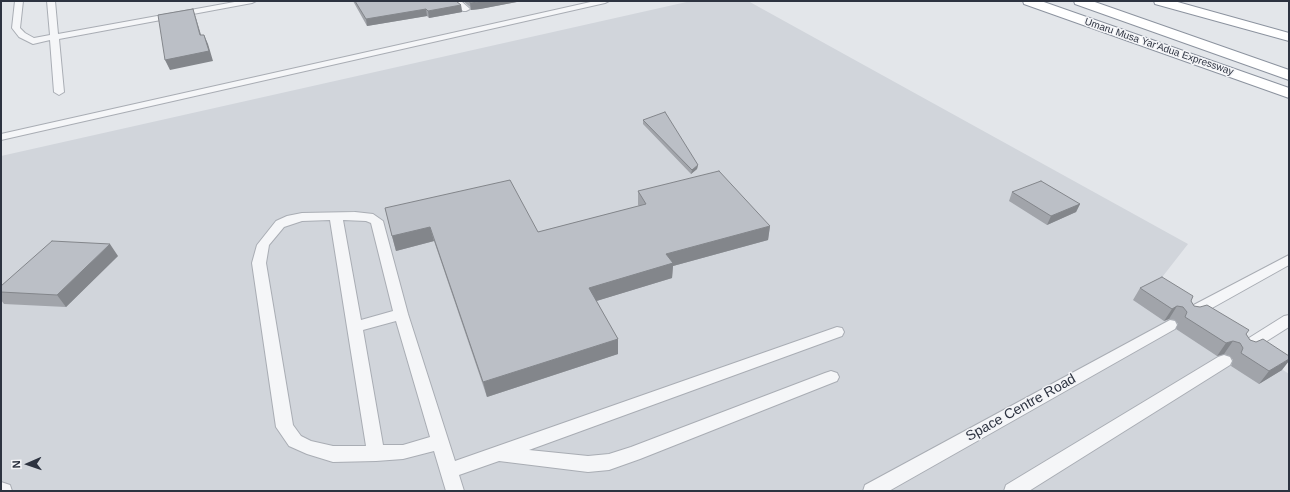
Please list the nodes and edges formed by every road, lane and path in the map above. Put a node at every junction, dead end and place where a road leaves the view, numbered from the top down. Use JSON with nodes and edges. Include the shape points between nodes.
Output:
{"nodes":[{"id":1,"x":19,"y":1,"type":"edge"},
{"id":2,"x":51,"y":1,"type":"edge"},
{"id":3,"x":252,"y":1,"type":"edge"},
{"id":4,"x":456,"y":1,"type":"edge"},
{"id":5,"x":605,"y":1,"type":"edge"},
{"id":6,"x":1029,"y":1,"type":"edge"},
{"id":7,"x":1080,"y":1,"type":"edge"},
{"id":8,"x":1160,"y":1,"type":"edge"},
{"id":9,"x":1197,"y":1,"type":"edge"},
{"id":10,"x":466,"y":9,"type":"dead end"},
{"id":11,"x":1289,"y":27,"type":"edge"},
{"id":12,"x":54,"y":37,"type":"junction"},
{"id":13,"x":1289,"y":38,"type":"edge"},
{"id":14,"x":1249,"y":61,"type":"junction"},
{"id":15,"x":1289,"y":75,"type":"edge"},
{"id":16,"x":59,"y":92,"type":"dead end"},
{"id":17,"x":1289,"y":93,"type":"edge"},
{"id":18,"x":1,"y":137,"type":"edge"},
{"id":19,"x":336,"y":216,"type":"junction"},
{"id":20,"x":1289,"y":259,"type":"edge"},
{"id":21,"x":1191,"y":313,"type":"edge"},
{"id":22,"x":401,"y":314,"type":"junction"},
{"id":23,"x":1289,"y":320,"type":"edge"},
{"id":24,"x":1170,"y":325,"type":"dead end"},
{"id":25,"x":354,"y":327,"type":"junction"},
{"id":26,"x":837,"y":332,"type":"dead end"},
{"id":27,"x":1246,"y":347,"type":"edge"},
{"id":28,"x":1224,"y":361,"type":"dead end"},
{"id":29,"x":831,"y":377,"type":"dead end"},
{"id":30,"x":440,"y":442,"type":"junction"},
{"id":31,"x":376,"y":453,"type":"junction"},
{"id":32,"x":498,"y":454,"type":"junction"},
{"id":33,"x":449,"y":471,"type":"junction"},
{"id":34,"x":455,"y":491,"type":"edge"},
{"id":35,"x":872,"y":491,"type":"edge"},
{"id":36,"x":1013,"y":491,"type":"edge"}],
"edges":[{"from":1,"to":12,"type":"lane","via":[[16,28],[22,35],[33,41]]},
{"from":2,"to":12,"type":"lane"},
{"from":3,"to":12,"type":"lane"},
{"from":4,"to":10,"type":"lane"},
{"from":5,"to":18,"type":"lane"},
{"from":6,"to":17,"type":"highway","name":"Umaru Musa Yar'Adua Expressway"},
{"from":7,"to":14,"type":"highway","name":"Umaru Musa Yar'Adua Expressway"},
{"from":8,"to":13,"type":"highway"},
{"from":9,"to":11,"type":"highway"},
{"from":12,"to":16,"type":"lane"},
{"from":13,"to":14,"type":"highway","via":[[1258,34],[1231,37],[1226,43],[1230,49]]},
{"from":14,"to":15,"type":"highway","name":"Umaru Musa Yar'Adua Expressway"},
{"from":19,"to":22,"type":"lane","via":[[370,217],[377,221]]},
{"from":19,"to":25,"type":"lane"},
{"from":19,"to":31,"type":"lane","via":[[291,219],[280,224],[263,245],[259,263],[285,426],[295,441],[307,447],[333,454]]},
{"from":20,"to":21,"type":"lane"},
{"from":22,"to":25,"type":"lane"},
{"from":22,"to":30,"type":"lane"},
{"from":23,"to":27,"type":"lane"},
{"from":24,"to":35,"type":"lane","name":"Space Centre Road"},
{"from":25,"to":31,"type":"lane"},
{"from":26,"to":32,"type":"lane"},
{"from":28,"to":36,"type":"lane"},
{"from":29,"to":32,"type":"lane","via":[[609,462],[588,464]]},
{"from":30,"to":31,"type":"lane","via":[[403,452]]},
{"from":30,"to":33,"type":"lane"},
{"from":32,"to":33,"type":"lane"},
{"from":33,"to":34,"type":"lane"}]}
